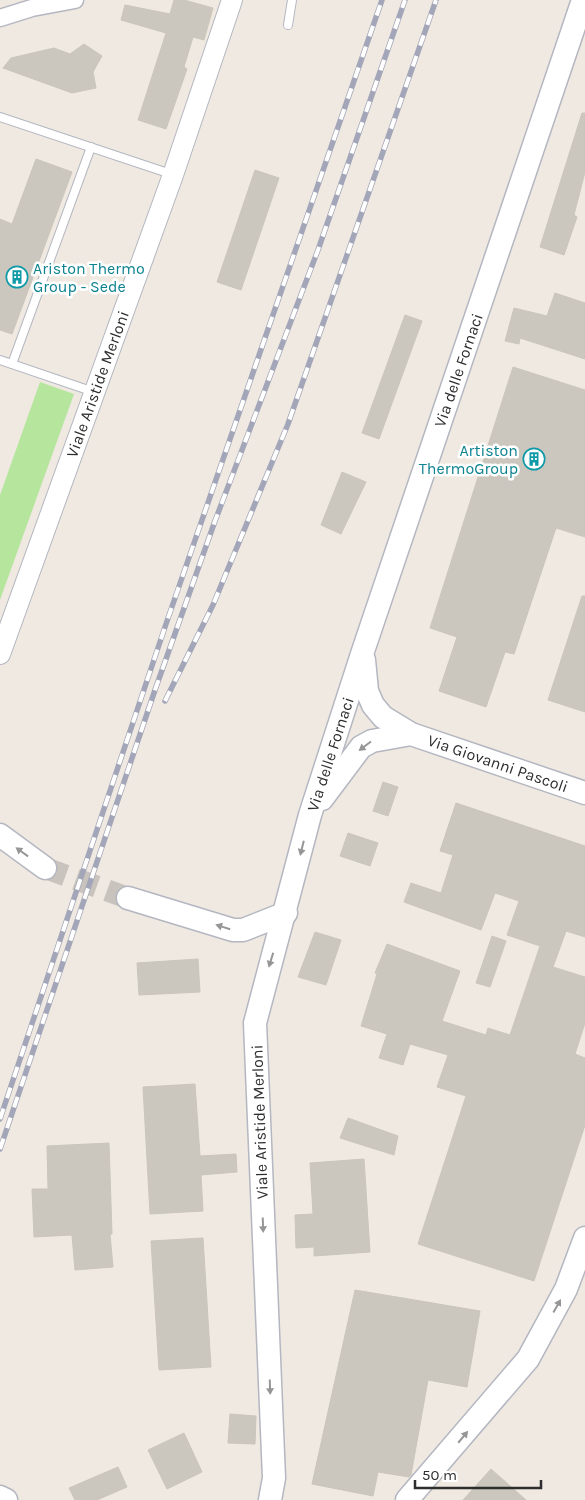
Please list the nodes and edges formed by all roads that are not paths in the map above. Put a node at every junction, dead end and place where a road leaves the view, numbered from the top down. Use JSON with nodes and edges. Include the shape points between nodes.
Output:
{"nodes":[{"id":1,"x":75,"y":0,"type":"edge"},
{"id":2,"x":232,"y":0,"type":"edge"},
{"id":3,"x":292,"y":0,"type":"edge"},
{"id":4,"x":583,"y":0,"type":"edge"},
{"id":5,"x":33,"y":4,"type":"edge"},
{"id":6,"x":0,"y":18,"type":"edge"},
{"id":7,"x":288,"y":24,"type":"dead end"},
{"id":8,"x":0,"y":117,"type":"edge"},
{"id":9,"x":91,"y":148,"type":"junction"},
{"id":10,"x":173,"y":175,"type":"junction"},
{"id":11,"x":0,"y":360,"type":"edge"},
{"id":12,"x":12,"y":364,"type":"junction"},
{"id":13,"x":94,"y":392,"type":"junction"},
{"id":14,"x":363,"y":652,"type":"junction"},
{"id":15,"x":0,"y":654,"type":"edge"},
{"id":16,"x":411,"y":734,"type":"junction"},
{"id":17,"x":585,"y":793,"type":"edge"},
{"id":18,"x":310,"y":815,"type":"junction"},
{"id":19,"x":0,"y":835,"type":"edge"},
{"id":20,"x":46,"y":868,"type":"tunnel mouth"},
{"id":21,"x":128,"y":898,"type":"tunnel mouth"},
{"id":22,"x":286,"y":913,"type":"junction"},
{"id":23,"x":585,"y":1238,"type":"edge"},
{"id":24,"x":0,"y":1497,"type":"edge"},
{"id":25,"x":6,"y":1500,"type":"edge"},
{"id":26,"x":270,"y":1500,"type":"edge"},
{"id":27,"x":408,"y":1500,"type":"edge"}],
"edges":[{"from":1,"to":5,"type":"street"},
{"from":2,"to":10,"type":"street","name":"Viale Aristide Merloni"},
{"from":3,"to":7,"type":"lane"},
{"from":4,"to":14,"type":"main road","name":"Via delle Fornaci"},
{"from":5,"to":6,"type":"street"},
{"from":8,"to":9,"type":"lane"},
{"from":9,"to":10,"type":"lane"},
{"from":9,"to":12,"type":"lane"},
{"from":10,"to":13,"type":"street","name":"Viale Aristide Merloni"},
{"from":11,"to":12,"type":"lane"},
{"from":12,"to":13,"type":"lane"},
{"from":13,"to":15,"type":"street","name":"Viale Aristide Merloni"},
{"from":14,"to":16,"type":"main road","name":"Via Giovanni Pascoli","via":[[367,691],[373,705],[383,717]]},
{"from":14,"to":18,"type":"main road","name":"Via delle Fornaci"},
{"from":16,"to":17,"type":"main road","name":"Via Giovanni Pascoli"},
{"from":16,"to":18,"type":"main road","name":"Via Giovanni Pascoli","one_way":true,"via":[[372,741],[362,747]]},
{"from":18,"to":22,"type":"main road","name":"Via delle Fornaci","one_way":true},
{"from":20,"to":19,"type":"main road","one_way":true},
{"from":22,"to":21,"type":"main road","one_way":true,"via":[[243,930],[233,930]]},
{"from":22,"to":26,"type":"main road","name":"Viale Aristide Merloni","one_way":true,"via":[[255,1023],[274,1478]]},
{"from":27,"to":23,"type":"main road","one_way":true,"via":[[528,1359],[566,1290]]},
{"from":24,"to":25,"type":"main road"}]}
